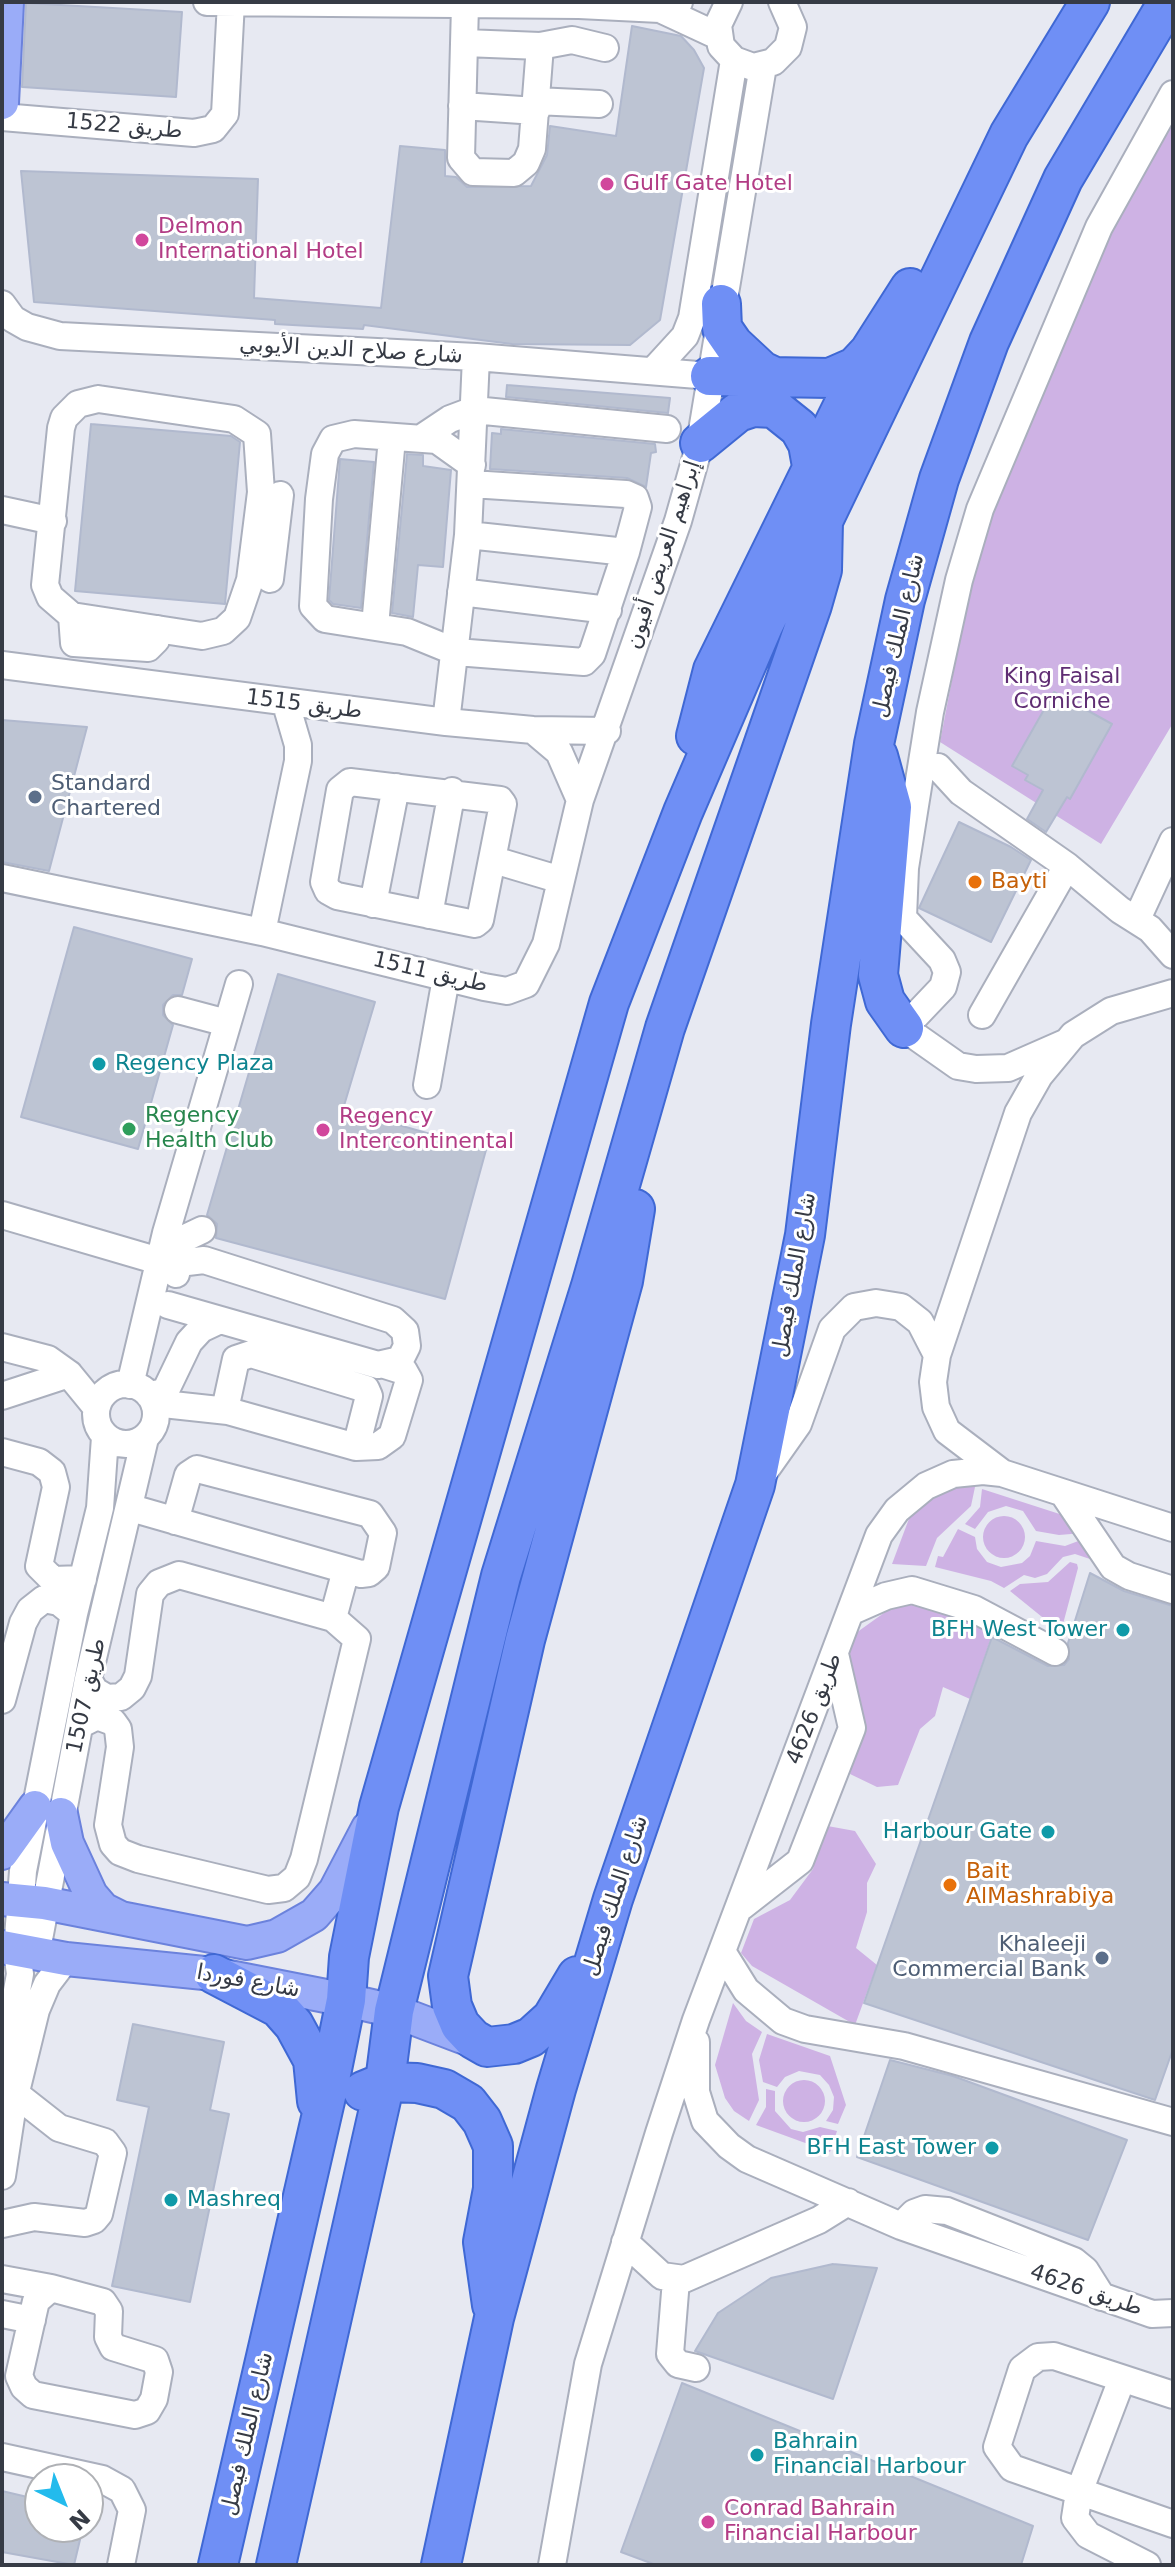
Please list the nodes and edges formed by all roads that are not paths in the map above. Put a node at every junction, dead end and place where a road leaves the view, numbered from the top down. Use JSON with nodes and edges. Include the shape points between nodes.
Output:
{"nodes":[{"id":1,"x":7,"y":2,"type":"edge"},
{"id":2,"x":729,"y":2,"type":"edge"},
{"id":3,"x":1090,"y":2,"type":"edge"},
{"id":4,"x":1168,"y":2,"type":"edge"},
{"id":5,"x":223,"y":3,"type":"edge"},
{"id":6,"x":786,"y":3,"type":"edge"},
{"id":7,"x":580,"y":4,"type":"edge"},
{"id":8,"x":465,"y":5,"type":"junction"},
{"id":9,"x":670,"y":6,"type":"edge"},
{"id":10,"x":718,"y":36,"type":"junction"},
{"id":11,"x":465,"y":43,"type":"junction"},
{"id":12,"x":540,"y":46,"type":"junction"},
{"id":13,"x":605,"y":48,"type":"dead end"},
{"id":14,"x":3,"y":52,"type":"edge"},
{"id":15,"x":734,"y":60,"type":"junction"},
{"id":16,"x":763,"y":66,"type":"junction"},
{"id":17,"x":1173,"y":94,"type":"edge"},
{"id":18,"x":2,"y":103,"type":"edge"},
{"id":19,"x":599,"y":104,"type":"dead end"},
{"id":20,"x":462,"y":106,"type":"junction"},
{"id":21,"x":536,"y":106,"type":"junction"},
{"id":22,"x":2,"y":117,"type":"edge"},
{"id":23,"x":1009,"y":135,"type":"junction"},
{"id":24,"x":2,"y":304,"type":"edge"},
{"id":25,"x":721,"y":304,"type":"junction"},
{"id":26,"x":871,"y":349,"type":"junction"},
{"id":27,"x":476,"y":357,"type":"junction"},
{"id":28,"x":653,"y":371,"type":"junction"},
{"id":29,"x":710,"y":376,"type":"junction"},
{"id":30,"x":779,"y":379,"type":"junction"},
{"id":31,"x":474,"y":410,"type":"junction"},
{"id":32,"x":683,"y":436,"type":"junction"},
{"id":33,"x":423,"y":437,"type":"junction"},
{"id":34,"x":392,"y":438,"type":"junction"},
{"id":35,"x":812,"y":466,"type":"junction"},
{"id":36,"x":472,"y":474,"type":"junction"},
{"id":37,"x":271,"y":493,"type":"junction"},
{"id":38,"x":319,"y":499,"type":"junction"},
{"id":39,"x":2,"y":510,"type":"edge"},
{"id":40,"x":53,"y":521,"type":"junction"},
{"id":41,"x":823,"y":521,"type":"junction"},
{"id":42,"x":468,"y":535,"type":"junction"},
{"id":43,"x":626,"y":552,"type":"junction"},
{"id":44,"x":312,"y":577,"type":"junction"},
{"id":45,"x":260,"y":580,"type":"junction"},
{"id":46,"x":461,"y":592,"type":"junction"},
{"id":47,"x":608,"y":610,"type":"junction"},
{"id":48,"x":375,"y":626,"type":"junction"},
{"id":49,"x":456,"y":652,"type":"junction"},
{"id":50,"x":2,"y":665,"type":"edge"},
{"id":51,"x":286,"y":704,"type":"junction"},
{"id":52,"x":446,"y":722,"type":"junction"},
{"id":53,"x":533,"y":730,"type":"junction"},
{"id":54,"x":607,"y":731,"type":"junction"},
{"id":55,"x":874,"y":744,"type":"junction"},
{"id":56,"x":930,"y":767,"type":"junction"},
{"id":57,"x":396,"y":787,"type":"junction"},
{"id":58,"x":452,"y":791,"type":"junction"},
{"id":59,"x":580,"y":800,"type":"junction"},
{"id":60,"x":683,"y":812,"type":"junction"},
{"id":61,"x":1173,"y":841,"type":"edge"},
{"id":62,"x":494,"y":860,"type":"junction"},
{"id":63,"x":1067,"y":866,"type":"junction"},
{"id":64,"x":2,"y":878,"type":"edge"},
{"id":65,"x":561,"y":880,"type":"junction"},
{"id":66,"x":373,"y":904,"type":"junction"},
{"id":67,"x":429,"y":915,"type":"junction"},
{"id":68,"x":1137,"y":919,"type":"junction"},
{"id":69,"x":262,"y":932,"type":"junction"},
{"id":70,"x":1173,"y":955,"type":"edge"},
{"id":71,"x":446,"y":978,"type":"junction"},
{"id":72,"x":239,"y":984,"type":"dead end"},
{"id":73,"x":1173,"y":993,"type":"edge"},
{"id":74,"x":178,"y":1010,"type":"dead end"},
{"id":75,"x":982,"y":1015,"type":"dead end"},
{"id":76,"x":227,"y":1023,"type":"junction"},
{"id":77,"x":665,"y":1028,"type":"junction"},
{"id":78,"x":904,"y":1028,"type":"junction"},
{"id":79,"x":1065,"y":1043,"type":"junction"},
{"id":80,"x":427,"y":1085,"type":"dead end"},
{"id":81,"x":2,"y":1215,"type":"edge"},
{"id":82,"x":202,"y":1230,"type":"dead end"},
{"id":83,"x":169,"y":1262,"type":"junction"},
{"id":84,"x":168,"y":1305,"type":"junction"},
{"id":85,"x":218,"y":1321,"type":"junction"},
{"id":86,"x":2,"y":1347,"type":"edge"},
{"id":87,"x":937,"y":1355,"type":"junction"},
{"id":88,"x":385,"y":1365,"type":"junction"},
{"id":89,"x":69,"y":1374,"type":"junction"},
{"id":90,"x":139,"y":1391,"type":"junction"},
{"id":91,"x":2,"y":1396,"type":"edge"},
{"id":92,"x":96,"y":1407,"type":"junction"},
{"id":93,"x":228,"y":1411,"type":"junction"},
{"id":94,"x":105,"y":1437,"type":"junction"},
{"id":95,"x":145,"y":1438,"type":"junction"},
{"id":96,"x":356,"y":1447,"type":"junction"},
{"id":97,"x":2,"y":1452,"type":"edge"},
{"id":98,"x":1002,"y":1473,"type":"junction"},
{"id":99,"x":755,"y":1485,"type":"junction"},
{"id":100,"x":1063,"y":1493,"type":"junction"},
{"id":101,"x":131,"y":1508,"type":"junction"},
{"id":102,"x":175,"y":1521,"type":"junction"},
{"id":103,"x":1173,"y":1528,"type":"edge"},
{"id":104,"x":346,"y":1570,"type":"junction"},
{"id":105,"x":83,"y":1579,"type":"junction"},
{"id":106,"x":1173,"y":1590,"type":"edge"},
{"id":107,"x":852,"y":1611,"type":"junction"},
{"id":108,"x":74,"y":1614,"type":"junction"},
{"id":109,"x":333,"y":1618,"type":"junction"},
{"id":110,"x":1055,"y":1652,"type":"dead end"},
{"id":111,"x":835,"y":1654,"type":"junction"},
{"id":112,"x":88,"y":1679,"type":"junction"},
{"id":113,"x":2,"y":1700,"type":"edge"},
{"id":114,"x":81,"y":1724,"type":"junction"},
{"id":115,"x":379,"y":1807,"type":"junction"},
{"id":116,"x":48,"y":1810,"type":"junction"},
{"id":117,"x":2,"y":1853,"type":"edge"},
{"id":118,"x":613,"y":1899,"type":"junction"},
{"id":119,"x":22,"y":1901,"type":"edge"},
{"id":120,"x":741,"y":1907,"type":"junction"},
{"id":121,"x":126,"y":1920,"type":"junction"},
{"id":122,"x":30,"y":1953,"type":"edge"},
{"id":123,"x":723,"y":1953,"type":"junction"},
{"id":124,"x":216,"y":1957,"type":"junction"},
{"id":125,"x":346,"y":2000,"type":"junction"},
{"id":126,"x":394,"y":2011,"type":"junction"},
{"id":127,"x":696,"y":2020,"type":"junction"},
{"id":128,"x":487,"y":2047,"type":"junction"},
{"id":129,"x":2,"y":2073,"type":"edge"},
{"id":130,"x":385,"y":2082,"type":"junction"},
{"id":131,"x":11,"y":2101,"type":"edge"},
{"id":132,"x":1173,"y":2122,"type":"edge"},
{"id":133,"x":320,"y":2125,"type":"junction"},
{"id":134,"x":2,"y":2176,"type":"edge"},
{"id":135,"x":848,"y":2202,"type":"junction"},
{"id":136,"x":2,"y":2224,"type":"edge"},
{"id":137,"x":625,"y":2242,"type":"junction"},
{"id":138,"x":2,"y":2279,"type":"edge"},
{"id":139,"x":676,"y":2280,"type":"junction"},
{"id":140,"x":51,"y":2288,"type":"junction"},
{"id":141,"x":1173,"y":2313,"type":"edge"},
{"id":142,"x":2,"y":2314,"type":"edge"},
{"id":143,"x":494,"y":2318,"type":"junction"},
{"id":144,"x":32,"y":2320,"type":"junction"},
{"id":145,"x":696,"y":2368,"type":"dead end"},
{"id":146,"x":1122,"y":2379,"type":"junction"},
{"id":147,"x":1173,"y":2395,"type":"edge"},
{"id":148,"x":2,"y":2457,"type":"edge"},
{"id":149,"x":461,"y":2462,"type":"junction"},
{"id":150,"x":1079,"y":2492,"type":"junction"},
{"id":151,"x":1173,"y":2524,"type":"edge"},
{"id":152,"x":121,"y":2565,"type":"edge"},
{"id":153,"x":218,"y":2565,"type":"edge"},
{"id":154,"x":276,"y":2565,"type":"edge"},
{"id":155,"x":441,"y":2565,"type":"edge"},
{"id":156,"x":452,"y":2565,"type":"edge"},
{"id":157,"x":552,"y":2565,"type":"edge"},
{"id":158,"x":1147,"y":2565,"type":"edge"}],
"edges":[{"from":1,"to":14,"type":"main road"},
{"from":2,"to":10,"type":"street","via":[[720,14]]},
{"from":3,"to":23,"type":"highway","name":"شارع الملك فيصل"},
{"from":4,"to":55,"type":"highway","name":"شارع الملك فيصل","via":[[1063,179],[989,342],[935,494],[905,600]]},
{"from":5,"to":8,"type":"street"},
{"from":5,"to":22,"type":"street","name":"طريق 1522","via":[[225,114],[213,129],[194,133]]},
{"from":6,"to":16,"type":"street","via":[[792,37],[782,56]]},
{"from":7,"to":8,"type":"street"},
{"from":7,"to":9,"type":"street"},
{"from":8,"to":11,"type":"street"},
{"from":9,"to":10,"type":"street"},
{"from":10,"to":15,"type":"street"},
{"from":11,"to":12,"type":"street"},
{"from":11,"to":20,"type":"street"},
{"from":12,"to":13,"type":"street","via":[[572,40]]},
{"from":12,"to":21,"type":"street"},
{"from":14,"to":18,"type":"main road"},
{"from":15,"to":16,"type":"street"},
{"from":15,"to":28,"type":"street","via":[[692,318],[685,336]]},
{"from":16,"to":25,"type":"street","name":"إبراهيم العريض أفيون"},
{"from":17,"to":56,"type":"street","name":"شارع الملك فيصل","via":[[1099,227],[985,497],[959,580]]},
{"from":19,"to":21,"type":"street"},
{"from":20,"to":21,"type":"street"},
{"from":20,"to":21,"type":"street","via":[[461,158],[473,172],[493,175],[514,173],[526,163]]},
{"from":23,"to":26,"type":"highway"},
{"from":23,"to":41,"type":"highway","name":"شارع الملك فيصل"},
{"from":24,"to":27,"type":"street","name":"شارع صلاح الدين الأيوبي","via":[[27,327],[60,336]]},
{"from":25,"to":29,"type":"street","name":"إبراهيم العريض أفيون"},
{"from":25,"to":30,"type":"highway","via":[[722,328],[733,344]]},
{"from":26,"to":30,"type":"highway","via":[[855,367],[830,378]]},
{"from":26,"to":35,"type":"highway"},
{"from":27,"to":28,"type":"street","name":"شارع صلاح الدين الأيوبي"},
{"from":27,"to":31,"type":"street"},
{"from":28,"to":29,"type":"street","name":"شارع صلاح الدين الأيوبي"},
{"from":29,"to":30,"type":"highway"},
{"from":29,"to":32,"type":"street","name":"إبراهيم العريض أفيون"},
{"from":31,"to":32,"type":"street"},
{"from":31,"to":33,"type":"street"},
{"from":31,"to":36,"type":"street"},
{"from":32,"to":35,"type":"highway","via":[[753,407],[774,408],[799,428]]},
{"from":32,"to":54,"type":"street","name":"إبراهيم العريض أفيون"},
{"from":33,"to":34,"type":"street"},
{"from":33,"to":36,"type":"street","via":[[437,440]]},
{"from":34,"to":38,"type":"street","via":[[354,434],[333,439],[325,454]]},
{"from":34,"to":48,"type":"street"},
{"from":35,"to":60,"type":"highway","via":[[713,670]]},
{"from":36,"to":42,"type":"street"},
{"from":36,"to":43,"type":"street","via":[[631,495],[638,507]]},
{"from":37,"to":38,"type":"street"},
{"from":37,"to":40,"type":"street","via":[[259,441],[244,422],[88,400],[70,410],[61,428]]},
{"from":37,"to":45,"type":"street"},
{"from":38,"to":44,"type":"street"},
{"from":39,"to":40,"type":"street"},
{"from":40,"to":45,"type":"street","via":[[45,585],[56,605],[72,616],[74,643],[148,648],[157,629],[202,636],[223,631]]},
{"from":41,"to":60,"type":"highway","name":"شارع الملك فيصل","via":[[769,613]]},
{"from":41,"to":77,"type":"highway","name":"شارع الملك فيصل","via":[[822,570],[812,605]]},
{"from":42,"to":43,"type":"street"},
{"from":42,"to":46,"type":"street"},
{"from":43,"to":47,"type":"street"},
{"from":44,"to":45,"type":"street"},
{"from":44,"to":48,"type":"street","via":[[313,606],[325,619]]},
{"from":46,"to":47,"type":"street"},
{"from":46,"to":49,"type":"street"},
{"from":47,"to":49,"type":"street","via":[[584,662]]},
{"from":48,"to":49,"type":"street","via":[[407,632]]},
{"from":49,"to":52,"type":"street"},
{"from":50,"to":51,"type":"street","name":"طريق 1515"},
{"from":51,"to":52,"type":"street","name":"طريق 1515"},
{"from":51,"to":69,"type":"street","via":[[298,761]]},
{"from":52,"to":53,"type":"street","name":"طريق 1515"},
{"from":53,"to":54,"type":"street","name":"طريق 1515"},
{"from":53,"to":59,"type":"street","via":[[559,752]]},
{"from":54,"to":59,"type":"street","name":"طريق 1511"},
{"from":55,"to":78,"type":"highway","via":[[892,807],[878,975],[885,1001]]},
{"from":55,"to":99,"type":"highway","name":"شارع الملك فيصل","via":[[805,1235]]},
{"from":56,"to":63,"type":"street"},
{"from":56,"to":78,"type":"street","name":"شارع الملك فيصل","via":[[905,868],[903,918],[947,972],[943,987]]},
{"from":57,"to":58,"type":"street"},
{"from":57,"to":66,"type":"street"},
{"from":57,"to":66,"type":"street","via":[[350,782],[340,790],[324,882],[332,894]]},
{"from":58,"to":62,"type":"street","via":[[494,797],[503,804]]},
{"from":58,"to":67,"type":"street"},
{"from":59,"to":65,"type":"street","name":"طريق 1511"},
{"from":60,"to":115,"type":"highway","name":"شارع الملك فيصل","via":[[609,1003]]},
{"from":61,"to":68,"type":"street"},
{"from":62,"to":65,"type":"street"},
{"from":62,"to":67,"type":"street","via":[[480,920],[475,924]]},
{"from":63,"to":68,"type":"street"},
{"from":63,"to":75,"type":"street"},
{"from":64,"to":69,"type":"street","name":"طريق 1511"},
{"from":65,"to":71,"type":"street","name":"طريق 1511","via":[[546,944],[526,984],[507,991]]},
{"from":66,"to":67,"type":"street"},
{"from":68,"to":70,"type":"street"},
{"from":69,"to":71,"type":"street","name":"طريق 1511"},
{"from":71,"to":80,"type":"street"},
{"from":72,"to":76,"type":"street"},
{"from":73,"to":79,"type":"street","name":"طريق 4626","via":[[1111,1011]]},
{"from":74,"to":76,"type":"street"},
{"from":76,"to":83,"type":"street"},
{"from":77,"to":126,"type":"highway","name":"شارع الملك فيصل","via":[[501,1576]]},
{"from":77,"to":128,"type":"highway","via":[[623,1281],[525,1640],[448,1976],[460,2025]]},
{"from":78,"to":79,"type":"street","name":"طريق 4626","via":[[958,1066],[976,1069],[1008,1068]]},
{"from":79,"to":87,"type":"street","name":"طريق 4626","via":[[1018,1113]]},
{"from":81,"to":83,"type":"street"},
{"from":82,"to":83,"type":"street","via":[[183,1239]]},
{"from":83,"to":84,"type":"street"},
{"from":83,"to":88,"type":"street","via":[[204,1260],[393,1320],[405,1331],[407,1346],[400,1360]]},
{"from":83,"to":90,"type":"street"},
{"from":84,"to":85,"type":"street"},
{"from":84,"to":90,"type":"street"},
{"from":85,"to":88,"type":"street"},
{"from":85,"to":90,"type":"street","via":[[189,1342],[165,1392]]},
{"from":86,"to":89,"type":"street","via":[[48,1359]]},
{"from":87,"to":98,"type":"street","name":"طريق 4626","via":[[933,1395],[940,1420],[957,1442]]},
{"from":87,"to":99,"type":"street","via":[[920,1322],[901,1307],[854,1307],[832,1329],[798,1424]]},
{"from":88,"to":96,"type":"street","via":[[404,1371],[409,1380],[392,1436],[383,1444]]},
{"from":89,"to":91,"type":"street"},
{"from":89,"to":92,"type":"street"},
{"from":90,"to":92,"type":"street","via":[[108,1390]]},
{"from":90,"to":93,"type":"street"},
{"from":90,"to":95,"type":"street","via":[[155,1422]]},
{"from":92,"to":94,"type":"street","via":[[96,1421]]},
{"from":93,"to":96,"type":"street"},
{"from":93,"to":96,"type":"street","via":[[236,1359],[251,1354],[366,1389],[369,1396]]},
{"from":94,"to":95,"type":"street","via":[[129,1445]]},
{"from":94,"to":105,"type":"street","name":"طريق 1507","via":[[100,1508]]},
{"from":95,"to":101,"type":"street","name":"طريق 1507"},
{"from":97,"to":105,"type":"street","via":[[39,1462],[52,1472],[55,1495],[39,1566],[53,1580]]},
{"from":98,"to":100,"type":"street","name":"طريق 4626"},
{"from":98,"to":107,"type":"street","name":"طريق 4626","via":[[953,1474],[910,1497],[879,1535]]},
{"from":99,"to":118,"type":"highway","name":"شارع الملك فيصل"},
{"from":100,"to":103,"type":"street","name":"طريق 4626"},
{"from":100,"to":106,"type":"street","via":[[1113,1567]]},
{"from":101,"to":102,"type":"street"},
{"from":101,"to":112,"type":"street","name":"طريق 1507"},
{"from":102,"to":104,"type":"street"},
{"from":102,"to":104,"type":"street","via":[[188,1475],[197,1469],[370,1514],[383,1533],[376,1567],[365,1574]]},
{"from":104,"to":109,"type":"street"},
{"from":105,"to":108,"type":"street","name":"طريق 1507"},
{"from":107,"to":110,"type":"street","via":[[912,1590],[974,1609]]},
{"from":107,"to":111,"type":"street","name":"طريق 4626"},
{"from":108,"to":113,"type":"street","via":[[59,1602],[44,1599],[30,1610]]},
{"from":108,"to":116,"type":"street","name":"طريق 1507"},
{"from":109,"to":112,"type":"street","via":[[172,1576],[159,1583],[148,1601],[132,1688],[121,1697],[107,1698]]},
{"from":109,"to":114,"type":"street","via":[[352,1632],[357,1646],[304,1859],[297,1877],[284,1888],[268,1890],[120,1852],[108,1825],[121,1738],[113,1722],[97,1716]]},
{"from":111,"to":120,"type":"street","name":"طريق 4626"},
{"from":111,"to":120,"type":"street","via":[[852,1728],[800,1861]]},
{"from":112,"to":114,"type":"street","name":"طريق 1507"},
{"from":114,"to":116,"type":"street","name":"طريق 1507"},
{"from":115,"to":124,"type":"main road","via":[[335,1891],[314,1915],[277,1936]]},
{"from":115,"to":125,"type":"highway","name":"شارع الملك فيصل","via":[[349,1957]]},
{"from":116,"to":117,"type":"main road"},
{"from":116,"to":119,"type":"street","name":"طريق 1507"},
{"from":116,"to":121,"type":"main road","via":[[91,1895],[103,1909]]},
{"from":118,"to":128,"type":"highway","via":[[574,1984],[552,2018],[531,2037]]},
{"from":118,"to":143,"type":"highway","name":"شارع الملك فيصل"},
{"from":119,"to":121,"type":"main road","name":"شارع فوردا"},
{"from":119,"to":122,"type":"street","name":"طريق 1507"},
{"from":120,"to":123,"type":"street","name":"طريق 4626"},
{"from":121,"to":124,"type":"main road","name":"شارع فوردا"},
{"from":122,"to":124,"type":"main road","name":"شارع فوردا"},
{"from":122,"to":129,"type":"street","name":"طريق 1507","via":[[20,1974]]},
{"from":122,"to":131,"type":"street","via":[[41,1997]]},
{"from":123,"to":127,"type":"street","name":"طريق 4626"},
{"from":123,"to":132,"type":"street","via":[[746,1990],[783,2021],[904,2046]]},
{"from":124,"to":125,"type":"main road","name":"شارع فوردا"},
{"from":124,"to":133,"type":"highway","via":[[294,2025],[313,2060]]},
{"from":125,"to":126,"type":"main road","name":"شارع فوردا"},
{"from":125,"to":133,"type":"highway","name":"شارع الملك فيصل"},
{"from":126,"to":128,"type":"main road","name":"شارع فوردا"},
{"from":126,"to":130,"type":"highway","name":"شارع الملك فيصل"},
{"from":127,"to":135,"type":"street","name":"طريق 4626","via":[[696,2092],[705,2121],[747,2159]]},
{"from":127,"to":137,"type":"street","name":"طريق 4626"},
{"from":130,"to":133,"type":"highway","via":[[348,2098]]},
{"from":130,"to":143,"type":"highway","via":[[444,2089],[468,2103],[482,2121],[493,2146],[493,2189],[483,2242]]},
{"from":130,"to":154,"type":"highway","name":"شارع الملك فيصل"},
{"from":131,"to":134,"type":"street"},
{"from":131,"to":136,"type":"street","via":[[59,2128],[105,2142],[113,2153],[94,2220],[34,2217]]},
{"from":133,"to":153,"type":"highway","name":"شارع الملك فيصل"},
{"from":135,"to":139,"type":"street","via":[[819,2220]]},
{"from":135,"to":141,"type":"street","name":"طريق 4626","via":[[1102,2297],[1152,2314]]},
{"from":137,"to":139,"type":"street","via":[[656,2272]]},
{"from":137,"to":157,"type":"street","name":"طريق 4626","via":[[588,2364]]},
{"from":138,"to":140,"type":"street"},
{"from":139,"to":145,"type":"street","via":[[670,2354],[678,2364]]},
{"from":140,"to":144,"type":"street","via":[[39,2296]]},
{"from":140,"to":144,"type":"street","via":[[103,2302],[113,2347],[155,2360],[159,2372],[151,2405],[135,2415],[26,2390],[19,2376]]},
{"from":142,"to":144,"type":"street"},
{"from":143,"to":149,"type":"highway","name":"شارع الملك فيصل"},
{"from":146,"to":147,"type":"street"},
{"from":146,"to":150,"type":"street"},
{"from":146,"to":150,"type":"street","via":[[1054,2356],[1038,2357],[1022,2369],[997,2440],[999,2455],[1012,2468]]},
{"from":148,"to":152,"type":"street","via":[[102,2479],[122,2490],[132,2510]]},
{"from":149,"to":155,"type":"highway","name":"شارع الملك فيصل"},
{"from":149,"to":156,"type":"main road"},
{"from":150,"to":151,"type":"street"},
{"from":150,"to":158,"type":"street","via":[[1075,2518],[1083,2530]]}]}
